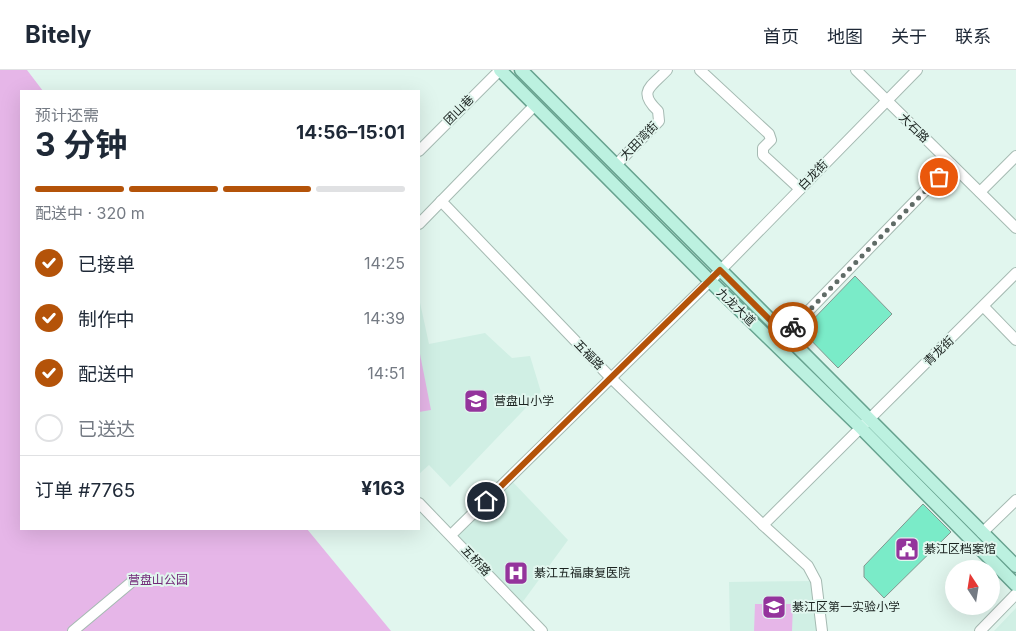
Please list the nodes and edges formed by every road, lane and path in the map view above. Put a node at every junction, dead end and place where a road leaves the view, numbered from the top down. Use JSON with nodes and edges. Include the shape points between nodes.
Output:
{"nodes":[{"id":1,"x":500,"y":70,"type":"edge"},
{"id":2,"x":520,"y":70,"type":"edge"},
{"id":3,"x":667,"y":70,"type":"edge"},
{"id":4,"x":700,"y":70,"type":"edge"},
{"id":5,"x":856,"y":70,"type":"edge"},
{"id":6,"x":917,"y":70,"type":"edge"},
{"id":7,"x":886,"y":101,"type":"junction"},
{"id":8,"x":535,"y":104,"type":"junction"},
{"id":9,"x":420,"y":150,"type":"edge"},
{"id":10,"x":1016,"y":156,"type":"edge"},
{"id":11,"x":951,"y":164,"type":"junction"},
{"id":12,"x":616,"y":165,"type":"junction"},
{"id":13,"x":800,"y":189,"type":"junction"},
{"id":14,"x":980,"y":192,"type":"junction"},
{"id":15,"x":441,"y":201,"type":"junction"},
{"id":16,"x":420,"y":223,"type":"edge"},
{"id":17,"x":1016,"y":228,"type":"edge"},
{"id":18,"x":720,"y":270,"type":"junction"},
{"id":19,"x":1016,"y":273,"type":"edge"},
{"id":20,"x":710,"y":282,"type":"junction"},
{"id":21,"x":984,"y":307,"type":"junction"},
{"id":22,"x":785,"y":335,"type":"junction"},
{"id":23,"x":1016,"y":340,"type":"edge"},
{"id":24,"x":611,"y":378,"type":"junction"},
{"id":25,"x":865,"y":423,"type":"junction"},
{"id":26,"x":1016,"y":500,"type":"edge"},
{"id":27,"x":420,"y":504,"type":"edge"},
{"id":28,"x":763,"y":525,"type":"junction"},
{"id":29,"x":982,"y":533,"type":"junction"},
{"id":30,"x":451,"y":535,"type":"junction"},
{"id":31,"x":1016,"y":566,"type":"edge"},
{"id":32,"x":134,"y":580,"type":"dead end"},
{"id":33,"x":1016,"y":585,"type":"edge"},
{"id":34,"x":1016,"y":594,"type":"edge"},
{"id":35,"x":73,"y":631,"type":"edge"},
{"id":36,"x":542,"y":631,"type":"edge"},
{"id":37,"x":822,"y":631,"type":"edge"},
{"id":38,"x":980,"y":631,"type":"edge"}],
"edges":[{"from":1,"to":8,"type":"main road","name":"九龙大道"},
{"from":1,"to":9,"type":"street","name":"团山巷"},
{"from":2,"to":12,"type":"main road","name":"九龙大道"},
{"from":3,"to":12,"type":"street","name":"大田湾街","via":[[647,90],[646,96],[658,111],[660,121]]},
{"from":4,"to":13,"type":"street","via":[[769,134],[771,140],[763,148],[763,154]]},
{"from":5,"to":7,"type":"street","name":"大石路"},
{"from":6,"to":7,"type":"street","name":"白龙街"},
{"from":7,"to":11,"type":"street","name":"大石路"},
{"from":7,"to":13,"type":"street","name":"白龙街"},
{"from":8,"to":15,"type":"street"},
{"from":8,"to":20,"type":"main road","name":"九龙大道"},
{"from":10,"to":14,"type":"street"},
{"from":11,"to":14,"type":"street","name":"大石路"},
{"from":11,"to":22,"type":"street"},
{"from":12,"to":18,"type":"main road","name":"九龙大道"},
{"from":13,"to":18,"type":"street","name":"白龙街"},
{"from":14,"to":17,"type":"street","name":"大石路"},
{"from":15,"to":16,"type":"street"},
{"from":15,"to":24,"type":"street","name":"五福路"},
{"from":18,"to":20,"type":"street","name":"白龙街"},
{"from":18,"to":22,"type":"main road","name":"九龙大道"},
{"from":19,"to":21,"type":"street","name":"青龙街"},
{"from":20,"to":24,"type":"street","name":"五桥路"},
{"from":20,"to":25,"type":"main road","name":"九龙大道"},
{"from":21,"to":23,"type":"street"},
{"from":21,"to":25,"type":"street","name":"青龙街"},
{"from":22,"to":25,"type":"main road","name":"九龙大道"},
{"from":24,"to":28,"type":"street","name":"五福路"},
{"from":24,"to":30,"type":"street","name":"五桥路"},
{"from":25,"to":28,"type":"street"},
{"from":25,"to":29,"type":"main road","name":"九龙大道"},
{"from":25,"to":33,"type":"main road","name":"九龙大道"},
{"from":26,"to":29,"type":"street"},
{"from":27,"to":30,"type":"street","name":"五桥路"},
{"from":28,"to":37,"type":"street","name":"五福路","via":[[808,566],[816,581]]},
{"from":29,"to":31,"type":"main road","name":"九龙大道"},
{"from":30,"to":36,"type":"street","name":"五桥路"},
{"from":32,"to":35,"type":"street"},
{"from":34,"to":38,"type":"street"}]}
